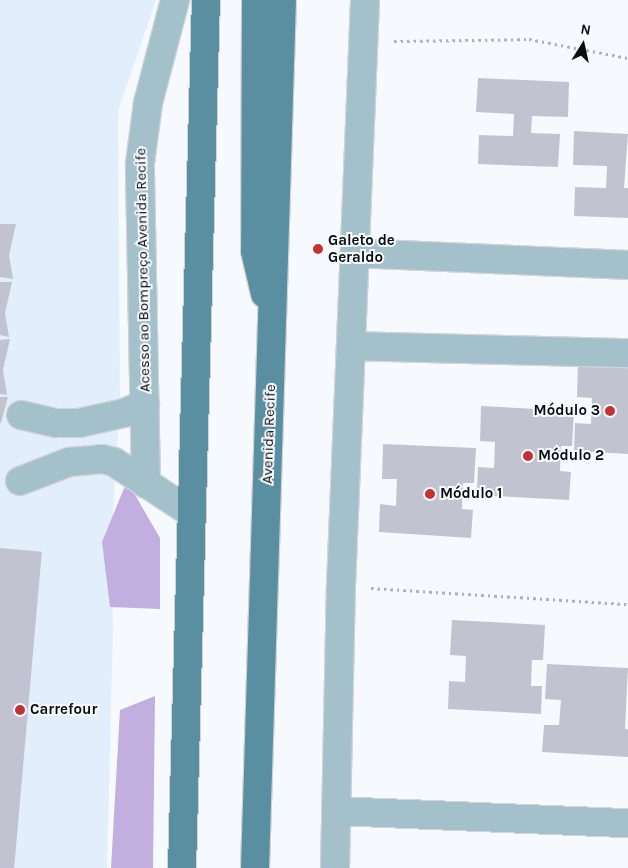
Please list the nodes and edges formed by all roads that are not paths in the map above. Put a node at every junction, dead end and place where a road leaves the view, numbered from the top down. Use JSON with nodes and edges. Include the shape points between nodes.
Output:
{"nodes":[{"id":1,"x":175,"y":0,"type":"edge"},
{"id":2,"x":206,"y":0,"type":"edge"},
{"id":3,"x":256,"y":0,"type":"edge"},
{"id":4,"x":282,"y":0,"type":"edge"},
{"id":5,"x":365,"y":0,"type":"edge"},
{"id":6,"x":356,"y":253,"type":"junction"},
{"id":7,"x":628,"y":265,"type":"edge"},
{"id":8,"x":274,"y":319,"type":"junction"},
{"id":9,"x":353,"y":346,"type":"junction"},
{"id":10,"x":628,"y":353,"type":"edge"},
{"id":11,"x":145,"y":404,"type":"junction"},
{"id":12,"x":21,"y":415,"type":"dead end"},
{"id":13,"x":20,"y":481,"type":"dead end"},
{"id":14,"x":146,"y":484,"type":"junction"},
{"id":15,"x":190,"y":512,"type":"junction"},
{"id":16,"x":336,"y":812,"type":"junction"},
{"id":17,"x":628,"y":823,"type":"edge"},
{"id":18,"x":182,"y":868,"type":"edge"},
{"id":19,"x":255,"y":868,"type":"edge"},
{"id":20,"x":335,"y":868,"type":"edge"}],
"edges":[{"from":1,"to":11,"type":"lane","name":"Acesso ao Bompreço Avenida Recife","via":[[150,94],[140,163]]},
{"from":2,"to":15,"type":"main road"},
{"from":3,"to":8,"type":"main road","via":[[255,251]]},
{"from":4,"to":8,"type":"main road","name":"Avenida Recife"},
{"from":5,"to":6,"type":"lane"},
{"from":6,"to":7,"type":"lane"},
{"from":6,"to":9,"type":"lane"},
{"from":8,"to":19,"type":"main road","name":"Avenida Recife"},
{"from":9,"to":10,"type":"lane"},
{"from":9,"to":16,"type":"lane","via":[[341,586]]},
{"from":11,"to":12,"type":"lane","via":[[124,413],[79,423],[56,423]]},
{"from":11,"to":14,"type":"lane","name":"Acesso ao Bompreço Avenida Recife"},
{"from":13,"to":14,"type":"lane","via":[[69,462],[102,459]]},
{"from":14,"to":15,"type":"lane"},
{"from":15,"to":18,"type":"main road"},
{"from":16,"to":17,"type":"lane"},
{"from":16,"to":20,"type":"lane"}]}
